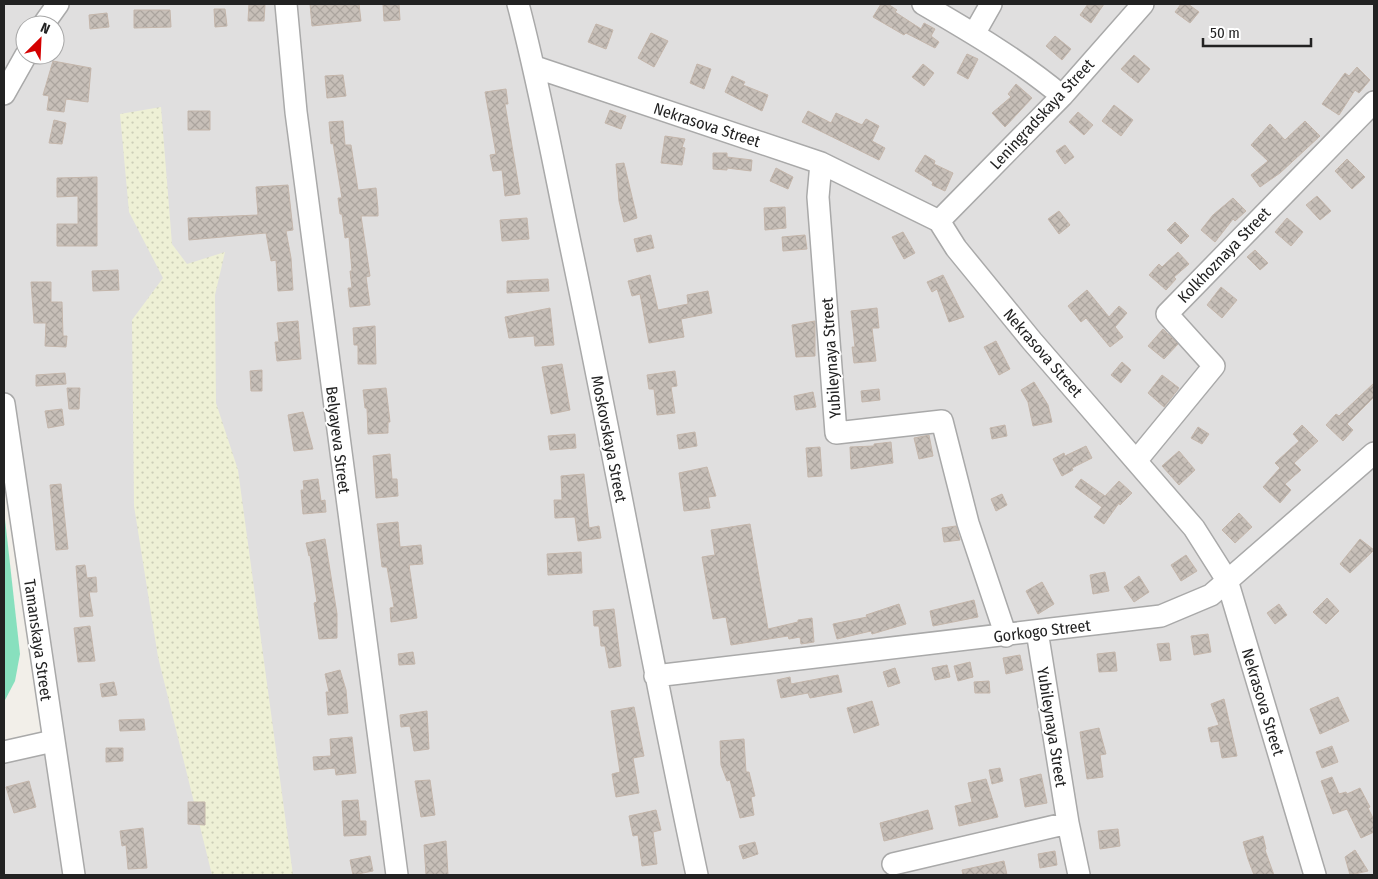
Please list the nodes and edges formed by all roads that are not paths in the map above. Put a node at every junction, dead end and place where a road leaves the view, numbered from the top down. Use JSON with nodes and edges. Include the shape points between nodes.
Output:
{"nodes":[{"id":1,"x":58,"y":4,"type":"edge"},
{"id":2,"x":286,"y":4,"type":"edge"},
{"id":3,"x":518,"y":4,"type":"edge"},
{"id":4,"x":923,"y":4,"type":"edge"},
{"id":5,"x":991,"y":4,"type":"edge"},
{"id":6,"x":1143,"y":4,"type":"edge"},
{"id":7,"x":50,"y":15,"type":"edge"},
{"id":8,"x":974,"y":34,"type":"junction"},
{"id":9,"x":20,"y":65,"type":"edge"},
{"id":10,"x":535,"y":67,"type":"junction"},
{"id":11,"x":4,"y":94,"type":"edge"},
{"id":12,"x":1062,"y":96,"type":"junction"},
{"id":13,"x":1374,"y":102,"type":"edge"},
{"id":14,"x":821,"y":163,"type":"junction"},
{"id":15,"x":939,"y":221,"type":"junction"},
{"id":16,"x":4,"y":404,"type":"edge"},
{"id":17,"x":1374,"y":453,"type":"edge"},
{"id":18,"x":1136,"y":460,"type":"junction"},
{"id":19,"x":1227,"y":580,"type":"junction"},
{"id":20,"x":1037,"y":631,"type":"junction"},
{"id":21,"x":1006,"y":636,"type":"junction"},
{"id":22,"x":655,"y":676,"type":"junction"},
{"id":23,"x":53,"y":741,"type":"junction"},
{"id":24,"x":4,"y":752,"type":"edge"},
{"id":25,"x":1068,"y":823,"type":"junction"},
{"id":26,"x":893,"y":864,"type":"dead end"},
{"id":27,"x":74,"y":875,"type":"edge"},
{"id":28,"x":397,"y":875,"type":"edge"},
{"id":29,"x":697,"y":875,"type":"edge"},
{"id":30,"x":1079,"y":875,"type":"edge"},
{"id":31,"x":1316,"y":875,"type":"edge"}],
"edges":[{"from":1,"to":7,"type":"street"},
{"from":2,"to":28,"type":"street","name":"Belyayeva Street","via":[[300,141]]},
{"from":3,"to":10,"type":"street","name":"Moskovskaya Street"},
{"from":4,"to":8,"type":"street"},
{"from":5,"to":8,"type":"street"},
{"from":6,"to":12,"type":"street","name":"Leningradskaya Street"},
{"from":8,"to":12,"type":"street"},
{"from":9,"to":11,"type":"street"},
{"from":10,"to":14,"type":"street","name":"Nekrasova Street"},
{"from":10,"to":22,"type":"street","name":"Moskovskaya Street"},
{"from":12,"to":15,"type":"street","name":"Leningradskaya Street"},
{"from":13,"to":18,"type":"street","name":"Kolkhoznaya Street","via":[[1167,314],[1214,366]]},
{"from":14,"to":15,"type":"street","name":"Nekrasova Street"},
{"from":14,"to":21,"type":"street","name":"Yubileynaya Street","via":[[818,197],[836,433],[942,421],[968,522]]},
{"from":15,"to":18,"type":"street","name":"Nekrasova Street","via":[[956,248],[1032,341]]},
{"from":16,"to":23,"type":"street","name":"Tamanskaya Street"},
{"from":17,"to":19,"type":"street","name":"Gorkogo Street"},
{"from":18,"to":19,"type":"street","name":"Nekrasova Street","via":[[1194,528]]},
{"from":19,"to":20,"type":"street","name":"Gorkogo Street","via":[[1211,595],[1161,616]]},
{"from":19,"to":31,"type":"street","name":"Nekrasova Street"},
{"from":20,"to":21,"type":"street","name":"Gorkogo Street"},
{"from":20,"to":25,"type":"street","name":"Yubileynaya Street"},
{"from":21,"to":22,"type":"street","name":"Gorkogo Street"},
{"from":22,"to":29,"type":"street","name":"Moskovskaya Street"},
{"from":23,"to":24,"type":"street"},
{"from":23,"to":27,"type":"street","name":"Tamanskaya Street"},
{"from":25,"to":26,"type":"street"},
{"from":25,"to":30,"type":"street","name":"Yubileynaya Street"}]}
